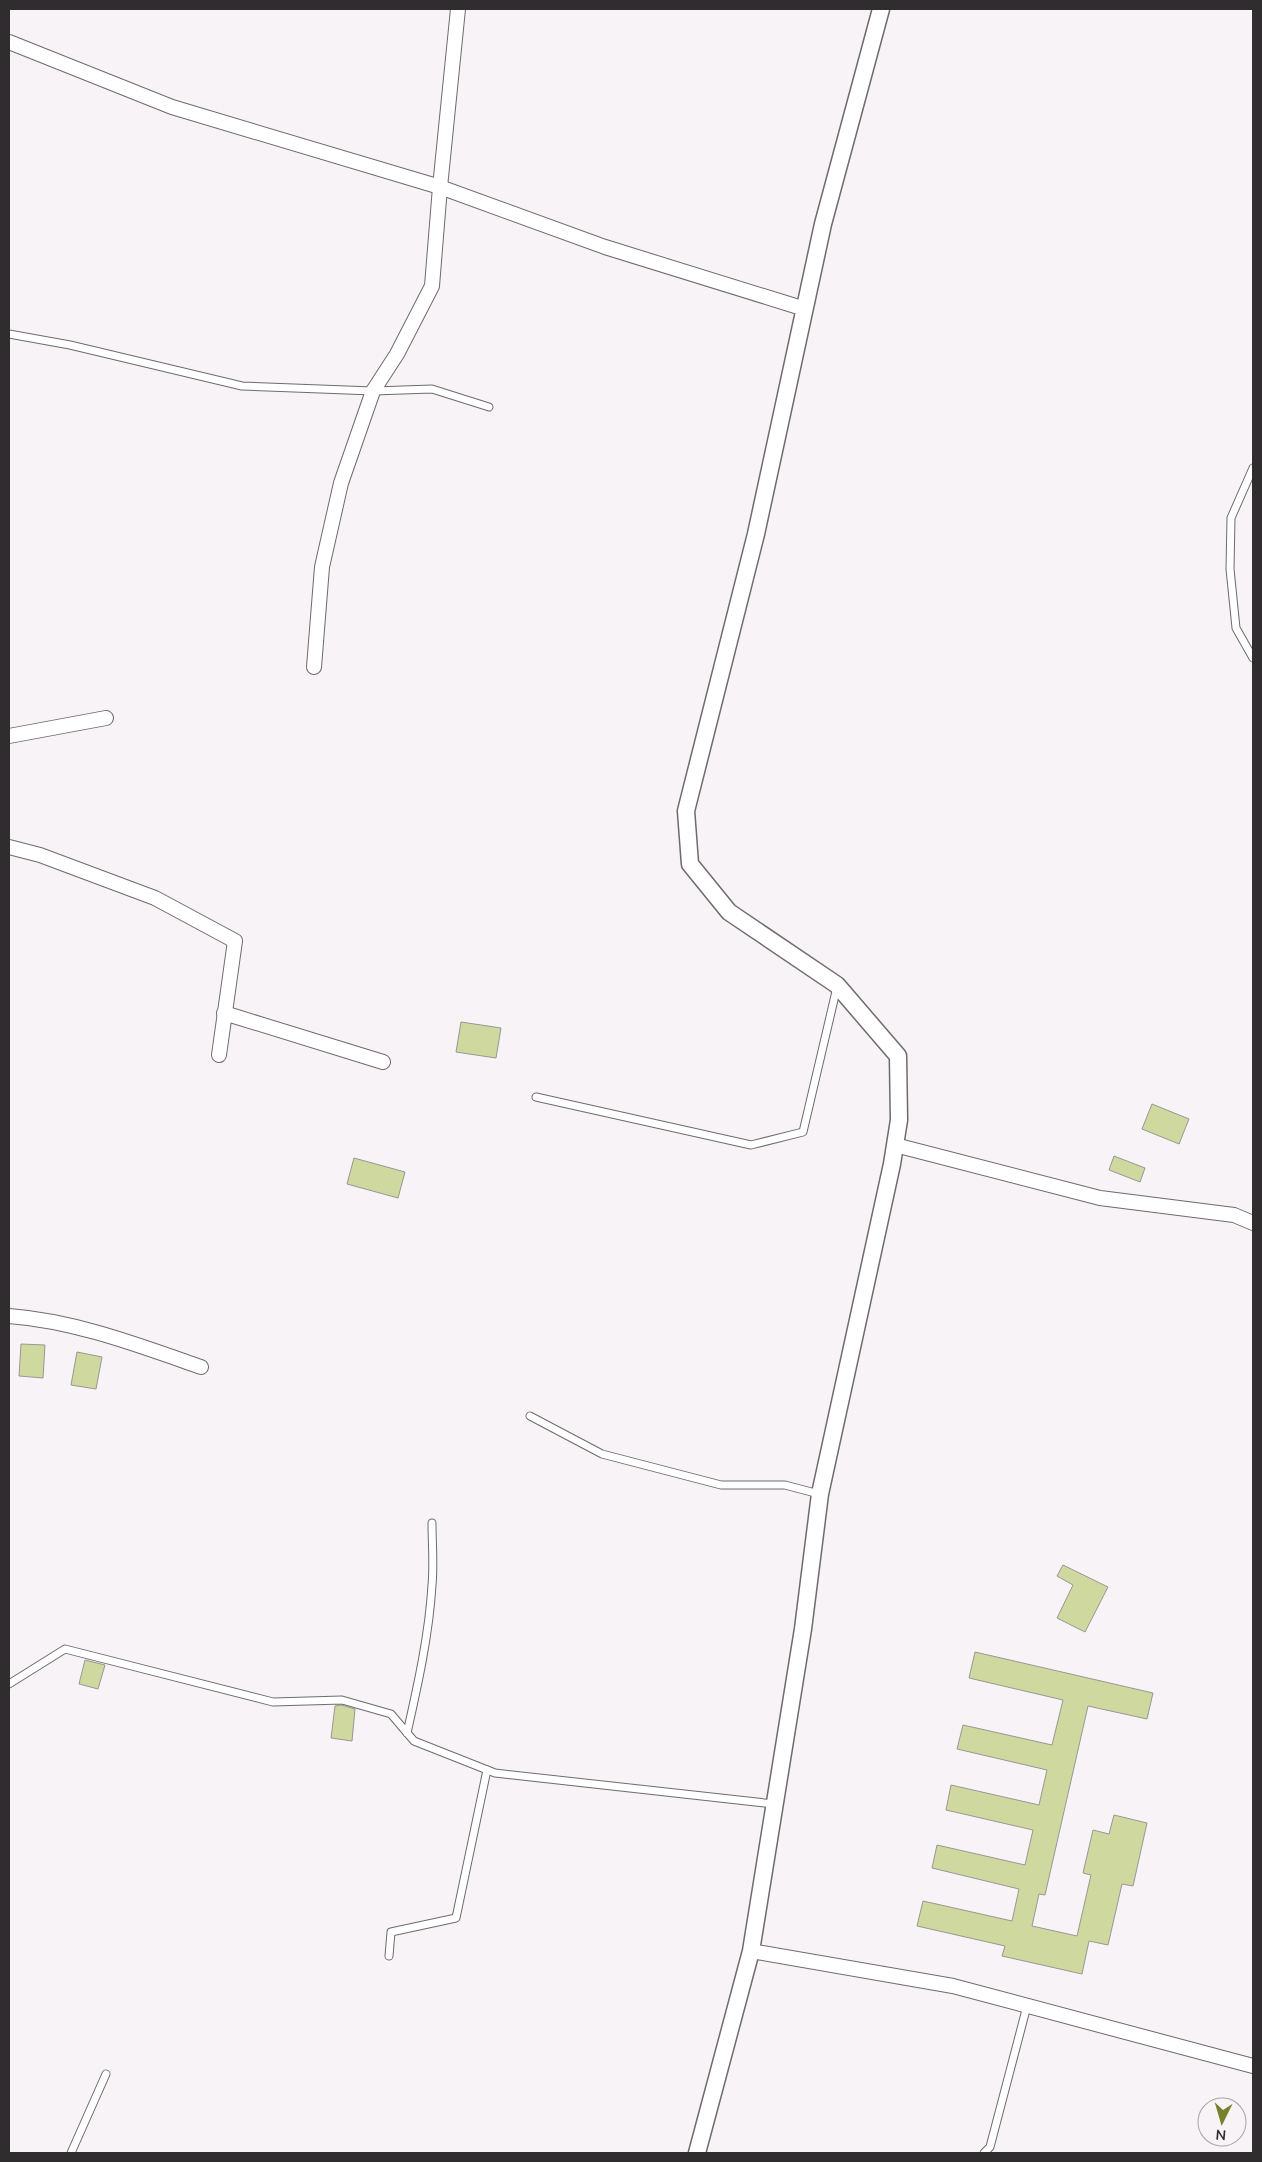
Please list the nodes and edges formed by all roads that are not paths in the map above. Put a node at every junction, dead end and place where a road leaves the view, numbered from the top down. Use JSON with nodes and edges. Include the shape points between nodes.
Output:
{"nodes":[{"id":1,"x":458,"y":9,"type":"edge"},
{"id":2,"x":881,"y":9,"type":"edge"},
{"id":3,"x":9,"y":42,"type":"edge"},
{"id":4,"x":440,"y":187,"type":"junction"},
{"id":5,"x":805,"y":308,"type":"junction"},
{"id":6,"x":9,"y":334,"type":"edge"},
{"id":7,"x":373,"y":391,"type":"junction"},
{"id":8,"x":490,"y":407,"type":"dead end"},
{"id":9,"x":1253,"y":468,"type":"edge"},
{"id":10,"x":1253,"y":658,"type":"edge"},
{"id":11,"x":314,"y":667,"type":"dead end"},
{"id":12,"x":106,"y":718,"type":"dead end"},
{"id":13,"x":9,"y":736,"type":"edge"},
{"id":14,"x":9,"y":847,"type":"edge"},
{"id":15,"x":838,"y":985,"type":"junction"},
{"id":16,"x":224,"y":1013,"type":"junction"},
{"id":17,"x":219,"y":1055,"type":"dead end"},
{"id":18,"x":383,"y":1062,"type":"dead end"},
{"id":19,"x":536,"y":1097,"type":"dead end"},
{"id":20,"x":895,"y":1145,"type":"junction"},
{"id":21,"x":1253,"y":1223,"type":"edge"},
{"id":22,"x":9,"y":1316,"type":"edge"},
{"id":23,"x":201,"y":1367,"type":"dead end"},
{"id":24,"x":530,"y":1416,"type":"dead end"},
{"id":25,"x":820,"y":1494,"type":"junction"},
{"id":26,"x":432,"y":1523,"type":"dead end"},
{"id":27,"x":9,"y":1684,"type":"edge"},
{"id":28,"x":407,"y":1733,"type":"junction"},
{"id":29,"x":487,"y":1770,"type":"junction"},
{"id":30,"x":775,"y":1804,"type":"junction"},
{"id":31,"x":751,"y":1951,"type":"junction"},
{"id":32,"x":389,"y":1956,"type":"dead end"},
{"id":33,"x":1027,"y":2006,"type":"junction"},
{"id":34,"x":1253,"y":2066,"type":"edge"},
{"id":35,"x":106,"y":2074,"type":"dead end"},
{"id":36,"x":71,"y":2153,"type":"edge"},
{"id":37,"x":697,"y":2153,"type":"edge"},
{"id":38,"x":984,"y":2153,"type":"edge"}],
"edges":[{"from":1,"to":4,"type":"street"},
{"from":2,"to":5,"type":"street"},
{"from":3,"to":4,"type":"street","via":[[172,107]]},
{"from":4,"to":5,"type":"street","via":[[604,247]]},
{"from":4,"to":7,"type":"street","via":[[432,286],[397,354]]},
{"from":5,"to":15,"type":"street","via":[[756,534],[686,811],[690,864],[729,912]]},
{"from":6,"to":7,"type":"lane","via":[[70,345],[242,386]]},
{"from":7,"to":8,"type":"lane","via":[[432,390]]},
{"from":7,"to":11,"type":"street","via":[[341,482],[322,567]]},
{"from":9,"to":10,"type":"lane","via":[[1232,518],[1230,569],[1236,628]]},
{"from":12,"to":13,"type":"street"},
{"from":14,"to":16,"type":"street","via":[[40,855],[155,898],[234,941]]},
{"from":15,"to":19,"type":"lane","via":[[803,1132],[751,1145]]},
{"from":15,"to":20,"type":"street","via":[[898,1056],[899,1120]]},
{"from":16,"to":17,"type":"street"},
{"from":16,"to":18,"type":"street"},
{"from":20,"to":21,"type":"street","via":[[1100,1198],[1234,1215]]},
{"from":20,"to":25,"type":"street"},
{"from":22,"to":23,"type":"street","via":[[39,1318],[116,1337]]},
{"from":24,"to":25,"type":"lane","via":[[602,1454],[721,1484],[785,1485]]},
{"from":25,"to":30,"type":"street","via":[[803,1629]]},
{"from":26,"to":28,"type":"lane","via":[[429,1618]]},
{"from":27,"to":28,"type":"lane","via":[[65,1649],[273,1702],[342,1700],[391,1714]]},
{"from":28,"to":29,"type":"lane","via":[[414,1741]]},
{"from":29,"to":30,"type":"lane"},
{"from":29,"to":32,"type":"lane","via":[[456,1918],[391,1932]]},
{"from":30,"to":31,"type":"street"},
{"from":31,"to":33,"type":"street","via":[[953,1986]]},
{"from":31,"to":37,"type":"street"},
{"from":33,"to":34,"type":"street"},
{"from":33,"to":38,"type":"lane","via":[[990,2147]]},
{"from":35,"to":36,"type":"lane"}]}
